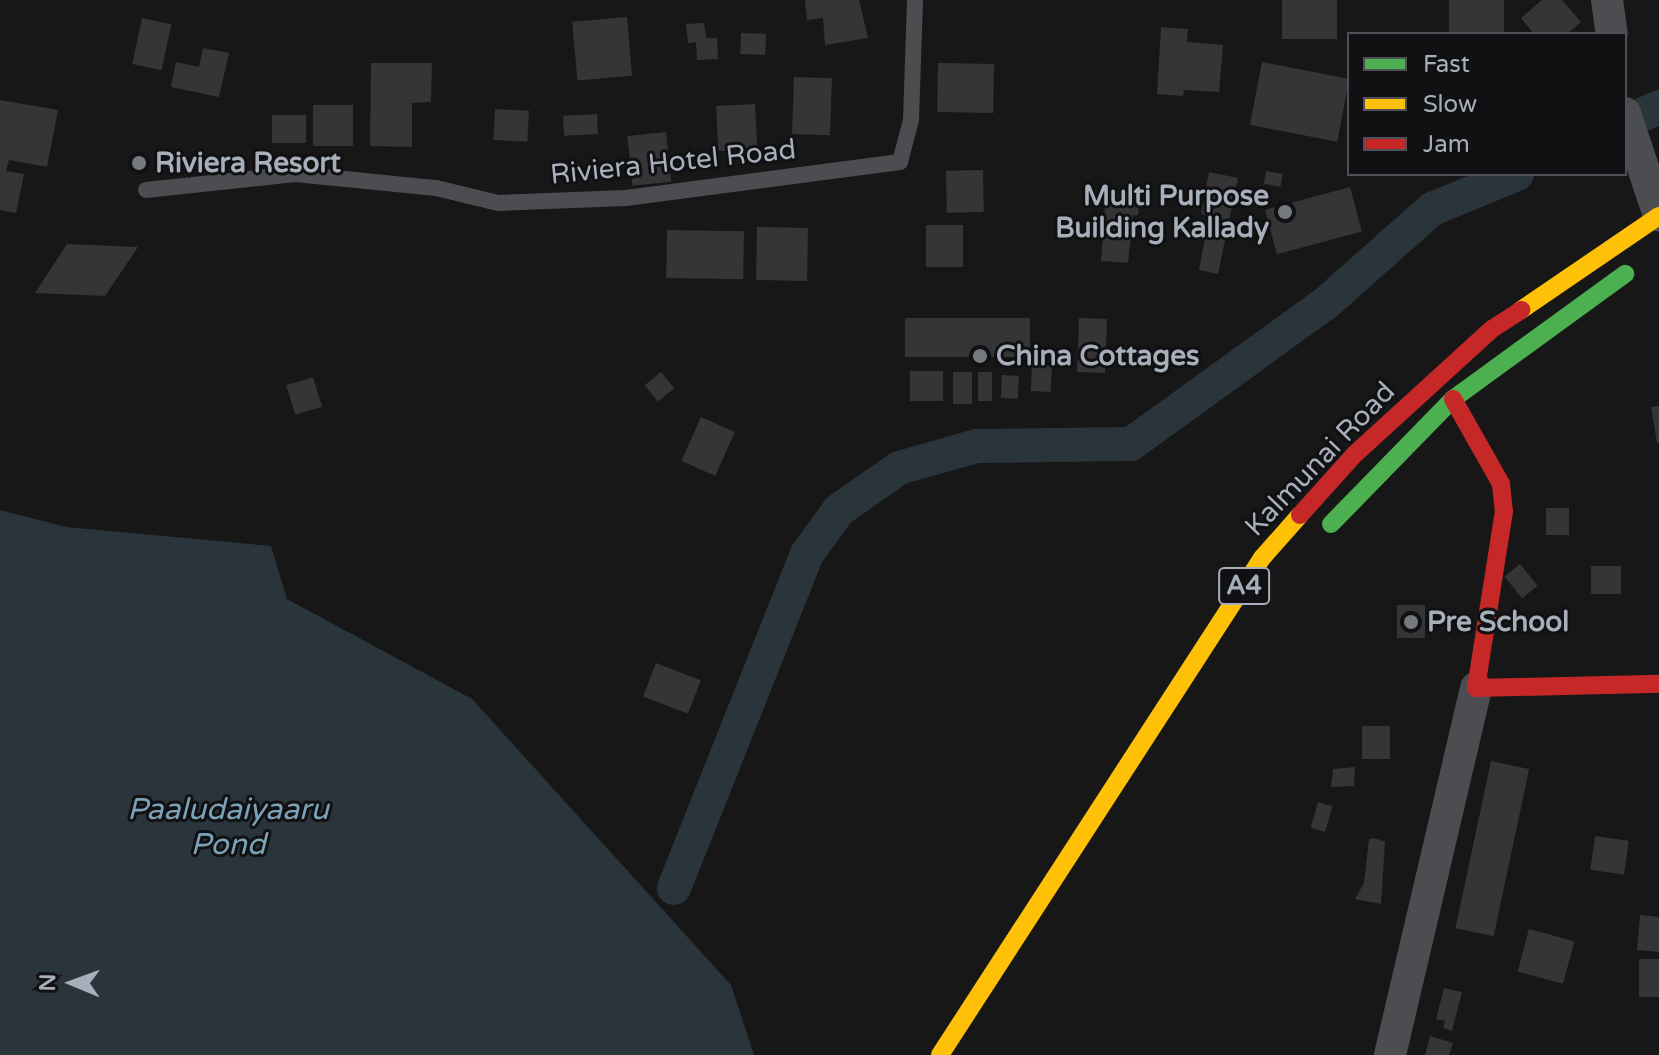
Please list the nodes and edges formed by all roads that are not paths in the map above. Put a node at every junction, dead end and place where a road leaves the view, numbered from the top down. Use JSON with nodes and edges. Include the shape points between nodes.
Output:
{"nodes":[{"id":1,"x":915,"y":0,"type":"edge"},
{"id":2,"x":1607,"y":0,"type":"edge"},
{"id":3,"x":1612,"y":32,"type":"edge"},
{"id":4,"x":1627,"y":119,"type":"edge"},
{"id":5,"x":146,"y":190,"type":"dead end"},
{"id":6,"x":1659,"y":216,"type":"edge"},
{"id":7,"x":1646,"y":259,"type":"dead end"},
{"id":8,"x":1453,"y":399,"type":"junction"},
{"id":9,"x":1316,"y":538,"type":"dead end"},
{"id":10,"x":1659,"y":684,"type":"edge"},
{"id":11,"x":1476,"y":688,"type":"junction"},
{"id":12,"x":940,"y":1055,"type":"edge"},
{"id":13,"x":1390,"y":1055,"type":"edge"}],
"edges":[{"from":1,"to":5,"type":"lane","name":"Riviera Hotel Road","via":[[911,120],[900,162],[626,198],[498,203],[436,188],[295,174]]},
{"from":2,"to":3,"type":"street"},
{"from":4,"to":6,"type":"street"},
{"from":6,"to":12,"type":"main road","name":"Kalmunai Road","number":"A4","via":[[1492,329],[1355,454],[1262,558]]},
{"from":7,"to":8,"type":"main road","name":"Kalmunai Road"},
{"from":8,"to":9,"type":"main road","name":"Kalmunai Road"},
{"from":8,"to":11,"type":"main road","via":[[1501,484],[1504,511]]},
{"from":10,"to":11,"type":"main road"},
{"from":11,"to":13,"type":"street"}]}
